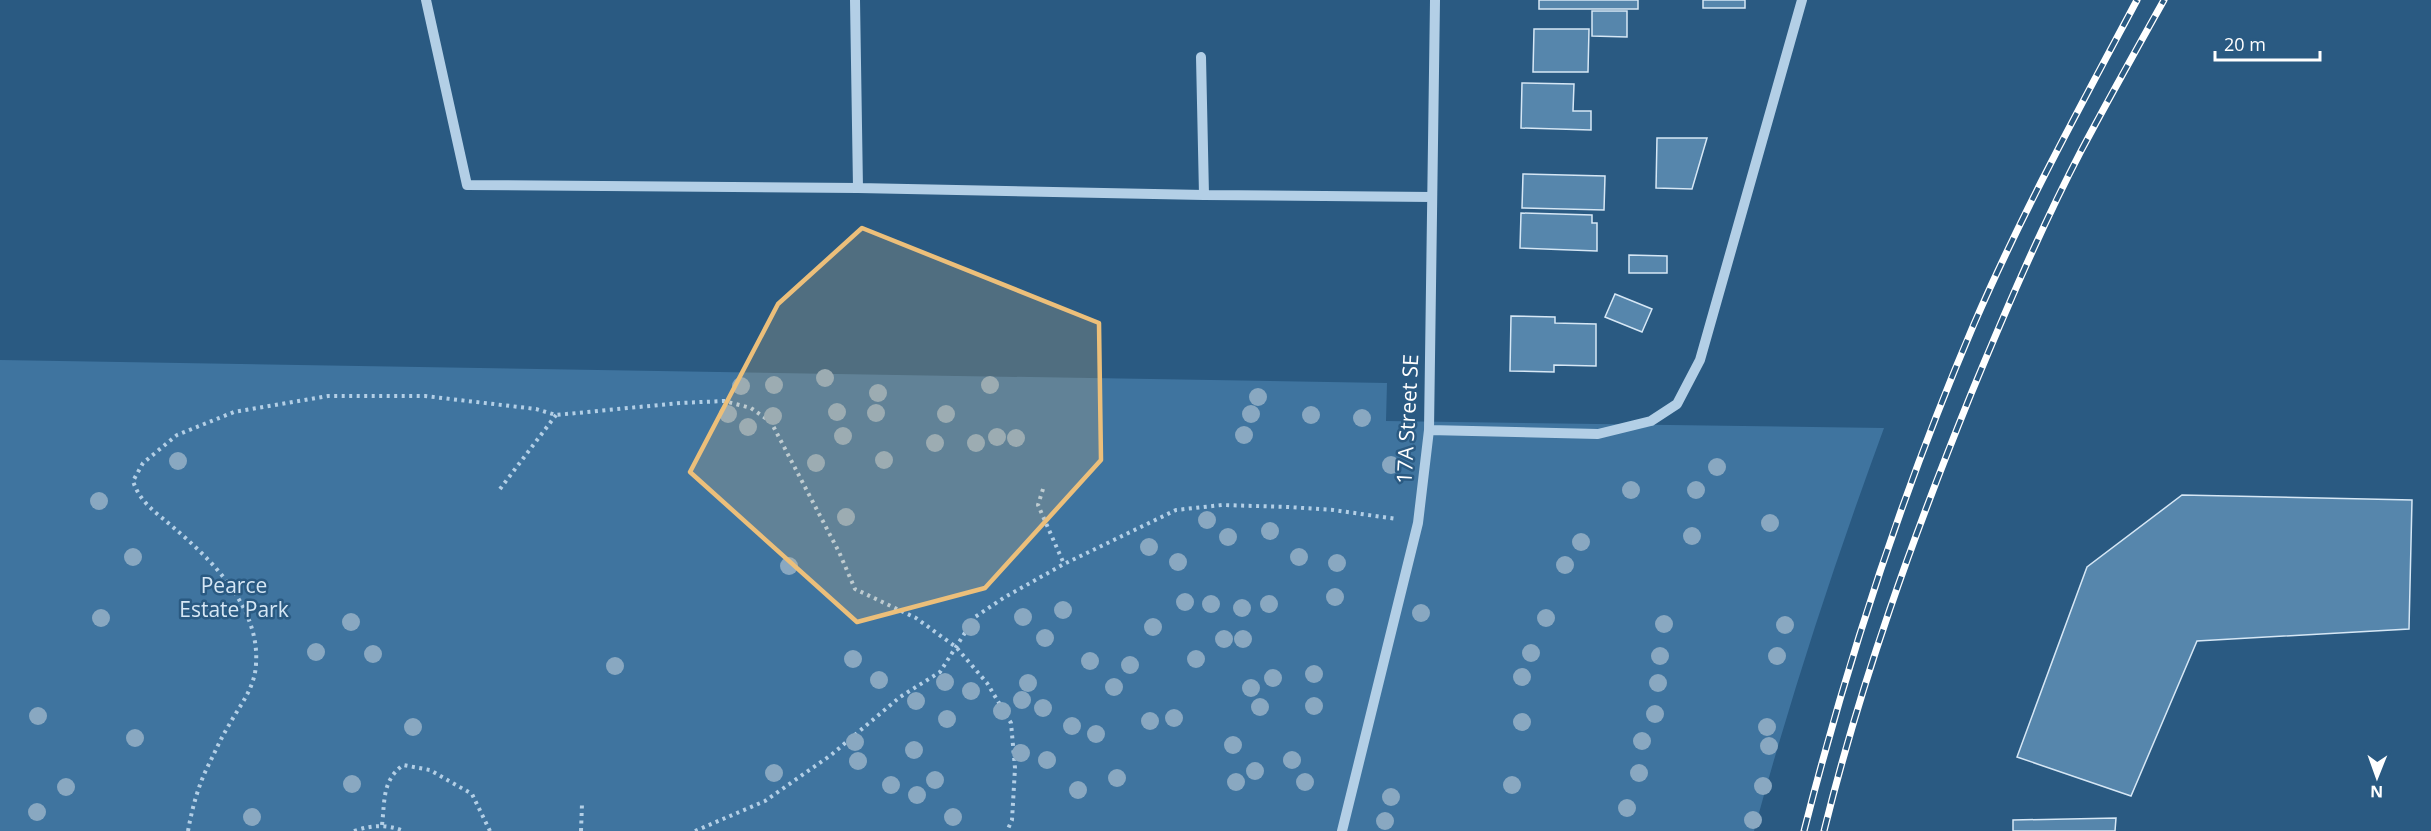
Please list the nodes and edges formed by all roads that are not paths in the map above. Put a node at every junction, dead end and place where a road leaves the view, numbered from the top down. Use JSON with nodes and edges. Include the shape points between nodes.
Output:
{"nodes":[{"id":1,"x":426,"y":0,"type":"edge"},
{"id":2,"x":855,"y":0,"type":"edge"},
{"id":3,"x":1435,"y":0,"type":"edge"},
{"id":4,"x":1802,"y":0,"type":"edge"},
{"id":5,"x":1201,"y":57,"type":"dead end"},
{"id":6,"x":858,"y":188,"type":"junction"},
{"id":7,"x":1204,"y":195,"type":"junction"},
{"id":8,"x":1432,"y":197,"type":"junction"},
{"id":9,"x":1430,"y":430,"type":"junction"},
{"id":10,"x":1342,"y":831,"type":"edge"}],
"edges":[{"from":1,"to":6,"type":"street","via":[[467,185]]},
{"from":2,"to":6,"type":"street"},
{"from":3,"to":8,"type":"street","name":"17A Street SE"},
{"from":4,"to":9,"type":"street","via":[[1700,360],[1677,404],[1651,421],[1598,434]]},
{"from":5,"to":7,"type":"street"},
{"from":6,"to":7,"type":"street"},
{"from":7,"to":8,"type":"street"},
{"from":8,"to":9,"type":"street","name":"17A Street SE"},
{"from":9,"to":10,"type":"street","name":"17A Street SE","via":[[1418,523]]}]}
